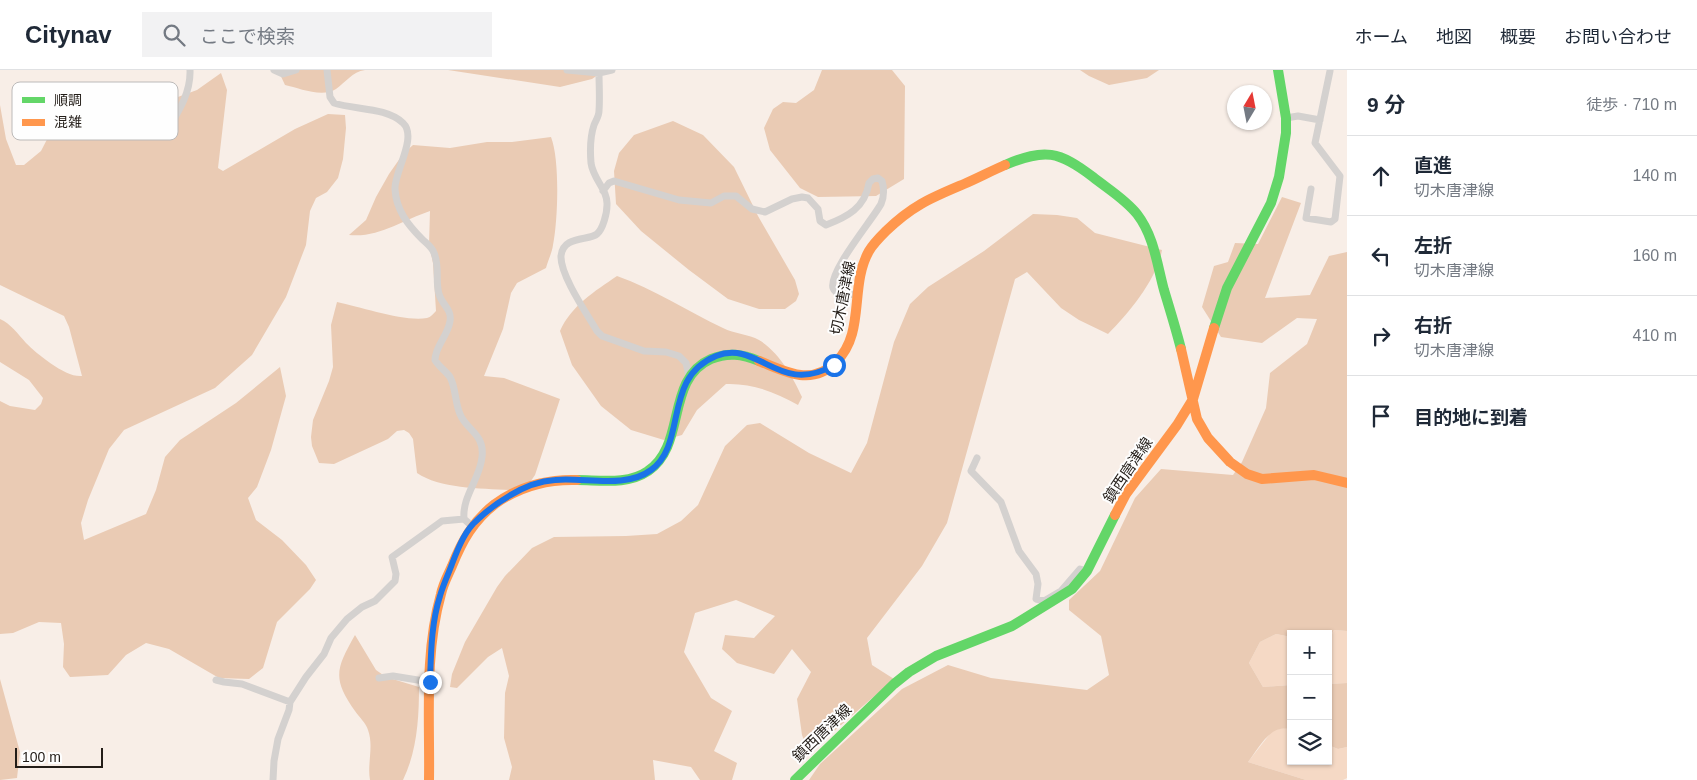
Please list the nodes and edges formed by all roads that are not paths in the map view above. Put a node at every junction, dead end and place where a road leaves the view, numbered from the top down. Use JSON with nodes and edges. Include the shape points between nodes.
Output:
{"nodes":[{"id":1,"x":190,"y":70,"type":"edge"},
{"id":2,"x":274,"y":70,"type":"edge"},
{"id":3,"x":296,"y":70,"type":"edge"},
{"id":4,"x":327,"y":70,"type":"edge"},
{"id":5,"x":567,"y":70,"type":"edge"},
{"id":6,"x":612,"y":70,"type":"edge"},
{"id":7,"x":1278,"y":70,"type":"edge"},
{"id":8,"x":1330,"y":71,"type":"edge"},
{"id":9,"x":599,"y":73,"type":"junction"},
{"id":10,"x":178,"y":113,"type":"edge"},
{"id":11,"x":1286,"y":118,"type":"junction"},
{"id":12,"x":1320,"y":120,"type":"junction"},
{"id":13,"x":1311,"y":189,"type":"dead end"},
{"id":14,"x":603,"y":191,"type":"junction"},
{"id":15,"x":858,"y":294,"type":"junction"},
{"id":16,"x":689,"y":376,"type":"junction"},
{"id":17,"x":1193,"y":399,"type":"junction"},
{"id":18,"x":977,"y":458,"type":"dead end"},
{"id":19,"x":1347,"y":482,"type":"edge"},
{"id":20,"x":468,"y":522,"type":"junction"},
{"id":21,"x":1088,"y":571,"type":"junction"},
{"id":22,"x":379,"y":678,"type":"dead end"},
{"id":23,"x":216,"y":680,"type":"dead end"},
{"id":24,"x":430,"y":682,"type":"junction"},
{"id":25,"x":290,"y":702,"type":"junction"},
{"id":26,"x":273,"y":780,"type":"edge"},
{"id":27,"x":429,"y":780,"type":"edge"},
{"id":28,"x":795,"y":780,"type":"edge"}],
"edges":[{"from":1,"to":10,"type":"street","via":[[188,90]]},
{"from":2,"to":3,"type":"street","via":[[283,74]]},
{"from":4,"to":20,"type":"street","via":[[330,97],[334,103],[382,113],[402,122],[407,131],[405,155],[396,182],[397,201],[407,223],[433,250],[437,260],[439,297],[449,310],[450,320],[435,360],[451,378],[460,413],[476,433],[483,456],[463,510]]},
{"from":5,"to":9,"type":"street"},
{"from":6,"to":9,"type":"street"},
{"from":7,"to":11,"type":"main road","name":"鎮西唐津線"},
{"from":8,"to":12,"type":"street"},
{"from":9,"to":14,"type":"street","via":[[599,113],[591,144],[591,165]]},
{"from":11,"to":12,"type":"street","via":[[1298,116]]},
{"from":11,"to":17,"type":"main road","name":"鎮西唐津線","via":[[1286,133],[1271,203],[1227,288]]},
{"from":12,"to":13,"type":"street","via":[[1315,142],[1340,176],[1335,219],[1331,222],[1306,218]]},
{"from":14,"to":15,"type":"street","via":[[614,181],[679,200],[711,203],[730,195],[752,209],[765,212],[802,197],[808,198],[818,210],[820,221],[826,226],[845,218],[861,203],[869,183],[878,178],[884,188],[882,203],[833,278],[836,292]]},
{"from":14,"to":16,"type":"street","via":[[606,214],[598,233],[563,248],[565,274],[602,336],[644,351],[678,356],[686,363]]},
{"from":15,"to":16,"type":"main road","name":"切木唐津線","via":[[849,345],[834,365],[822,372],[797,376],[733,353],[701,364]]},
{"from":15,"to":17,"type":"main road","name":"切木唐津線","via":[[869,251],[906,213],[922,202],[1018,160],[1046,153],[1058,155],[1119,196],[1144,224],[1154,249]]},
{"from":16,"to":20,"type":"main road","via":[[668,446],[651,470],[639,477],[623,480],[553,480],[535,484],[518,490]]},
{"from":17,"to":19,"type":"main road","name":"切木唐津線","via":[[1195,411],[1211,443],[1247,474],[1270,480],[1307,475]]},
{"from":17,"to":21,"type":"main road","name":"鎮西唐津線","via":[[1126,494]]},
{"from":18,"to":21,"type":"street","via":[[971,471],[1001,502],[1019,551],[1036,574],[1036,599],[1044,601],[1061,591],[1080,568]]},
{"from":20,"to":24,"type":"main road","via":[[439,597],[433,629]]},
{"from":20,"to":25,"type":"street","via":[[442,521],[392,556],[396,574],[394,581],[375,601],[347,619]]},
{"from":21,"to":28,"type":"main road","name":"鎮西唐津線","via":[[1072,589],[1030,616],[936,656],[909,672]]},
{"from":22,"to":24,"type":"street","via":[[393,676]]},
{"from":23,"to":25,"type":"street","via":[[242,684]]},
{"from":24,"to":27,"type":"main road"},
{"from":25,"to":26,"type":"street","via":[[278,739]]}]}
